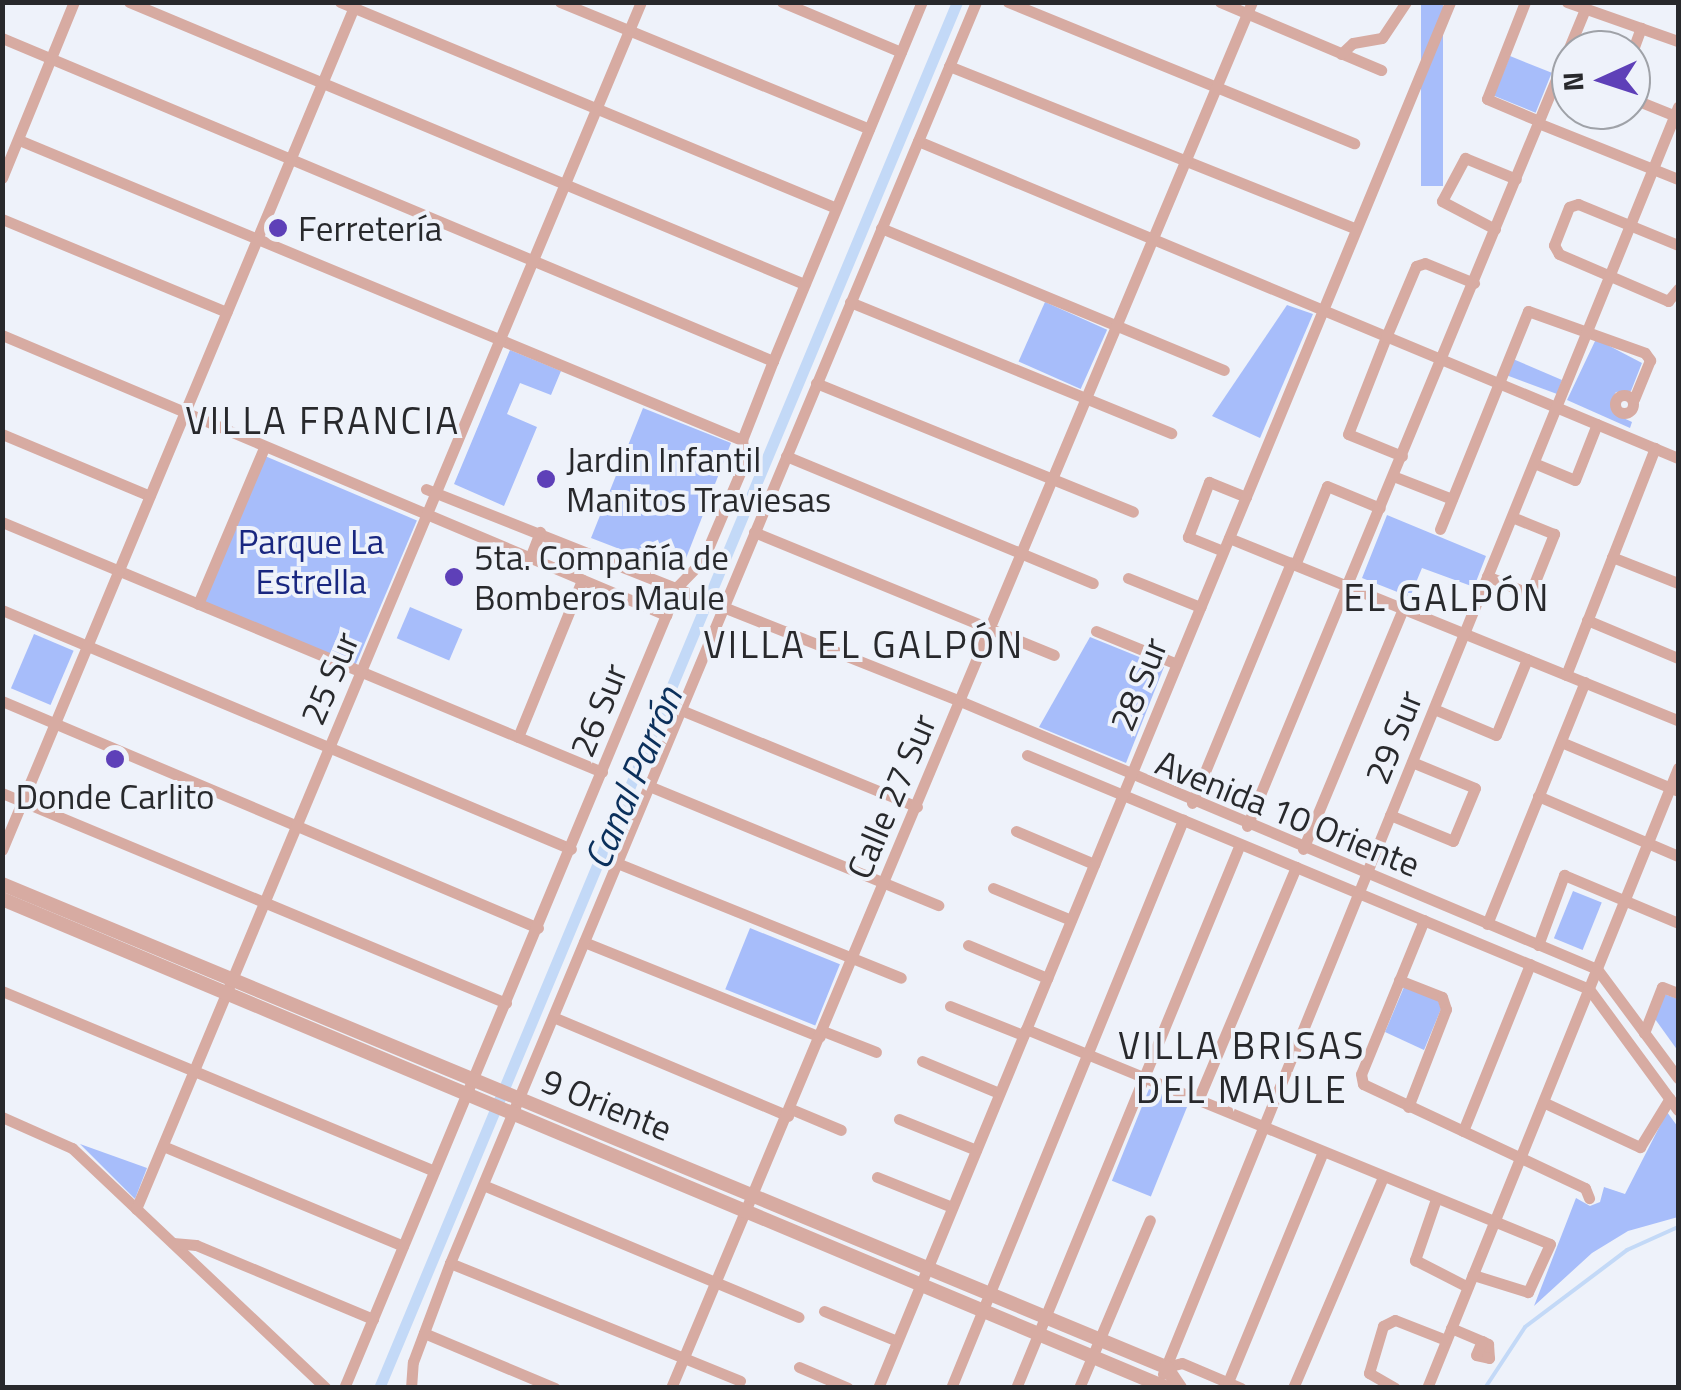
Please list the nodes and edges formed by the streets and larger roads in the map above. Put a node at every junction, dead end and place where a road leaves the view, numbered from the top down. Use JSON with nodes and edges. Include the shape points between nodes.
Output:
{"nodes":[{"id":1,"x":74,"y":2,"type":"edge"},
{"id":2,"x":129,"y":2,"type":"edge"},
{"id":3,"x":340,"y":2,"type":"edge"},
{"id":4,"x":560,"y":2,"type":"edge"},
{"id":5,"x":641,"y":2,"type":"edge"},
{"id":6,"x":782,"y":2,"type":"edge"},
{"id":7,"x":922,"y":2,"type":"edge"},
{"id":8,"x":976,"y":2,"type":"edge"},
{"id":9,"x":1008,"y":2,"type":"edge"},
{"id":10,"x":1220,"y":2,"type":"edge"},
{"id":11,"x":1406,"y":2,"type":"edge"},
{"id":12,"x":1450,"y":2,"type":"edge"},
{"id":13,"x":1525,"y":2,"type":"edge"},
{"id":14,"x":1567,"y":2,"type":"edge"},
{"id":15,"x":355,"y":5,"type":"edge"},
{"id":16,"x":1250,"y":8,"type":"edge"},
{"id":17,"x":1585,"y":8,"type":"junction"},
{"id":18,"x":1641,"y":28,"type":"joint"},
{"id":19,"x":629,"y":31,"type":"junction"},
{"id":20,"x":2,"y":38,"type":"edge"},
{"id":21,"x":1678,"y":41,"type":"edge"},
{"id":22,"x":902,"y":52,"type":"junction"},
{"id":23,"x":1341,"y":54,"type":"junction"},
{"id":24,"x":52,"y":59,"type":"junction"},
{"id":25,"x":949,"y":66,"type":"junction"},
{"id":26,"x":1381,"y":70,"type":"dead end"},
{"id":27,"x":323,"y":83,"type":"junction"},
{"id":28,"x":1218,"y":85,"type":"junction"},
{"id":29,"x":1651,"y":105,"type":"edge"},
{"id":30,"x":596,"y":109,"type":"junction"},
{"id":31,"x":1677,"y":114,"type":"edge"},
{"id":32,"x":1539,"y":122,"type":"junction"},
{"id":33,"x":869,"y":129,"type":"junction"},
{"id":34,"x":19,"y":140,"type":"junction"},
{"id":35,"x":918,"y":140,"type":"junction"},
{"id":36,"x":1354,"y":143,"type":"dead end"},
{"id":37,"x":291,"y":159,"type":"junction"},
{"id":38,"x":1185,"y":162,"type":"junction"},
{"id":39,"x":1653,"y":169,"type":"junction"},
{"id":40,"x":2,"y":178,"type":"edge"},
{"id":41,"x":1516,"y":179,"type":"junction"},
{"id":42,"x":1678,"y":179,"type":"edge"},
{"id":43,"x":565,"y":184,"type":"junction"},
{"id":44,"x":836,"y":208,"type":"junction"},
{"id":45,"x":2,"y":219,"type":"edge"},
{"id":46,"x":1630,"y":226,"type":"junction"},
{"id":47,"x":881,"y":228,"type":"junction"},
{"id":48,"x":1496,"y":229,"type":"junction"},
{"id":49,"x":1356,"y":230,"type":"junction"},
{"id":50,"x":1153,"y":238,"type":"junction"},
{"id":51,"x":257,"y":239,"type":"junction"},
{"id":52,"x":1678,"y":245,"type":"edge"},
{"id":53,"x":532,"y":261,"type":"junction"},
{"id":54,"x":1610,"y":276,"type":"junction"},
{"id":55,"x":1474,"y":283,"type":"junction"},
{"id":56,"x":804,"y":284,"type":"junction"},
{"id":57,"x":1678,"y":290,"type":"edge"},
{"id":58,"x":850,"y":302,"type":"junction"},
{"id":59,"x":1323,"y":310,"type":"junction"},
{"id":60,"x":226,"y":312,"type":"junction"},
{"id":61,"x":1116,"y":325,"type":"junction"},
{"id":62,"x":1588,"y":330,"type":"junction"},
{"id":63,"x":2,"y":335,"type":"edge"},
{"id":64,"x":1386,"y":336,"type":"junction"},
{"id":65,"x":500,"y":340,"type":"junction"},
{"id":66,"x":1442,"y":360,"type":"junction"},
{"id":67,"x":773,"y":361,"type":"junction"},
{"id":68,"x":1224,"y":370,"type":"dead end"},
{"id":69,"x":816,"y":383,"type":"junction"},
{"id":70,"x":1498,"y":383,"type":"junction"},
{"id":71,"x":1085,"y":398,"type":"junction"},
{"id":72,"x":1634,"y":400,"type":"dead end"},
{"id":73,"x":1556,"y":407,"type":"junction"},
{"id":74,"x":184,"y":414,"type":"junction"},
{"id":75,"x":1597,"y":424,"type":"junction"},
{"id":76,"x":1171,"y":432,"type":"dead end"},
{"id":77,"x":2,"y":434,"type":"edge"},
{"id":78,"x":742,"y":440,"type":"junction"},
{"id":79,"x":264,"y":448,"type":"junction"},
{"id":80,"x":1655,"y":448,"type":"junction"},
{"id":81,"x":786,"y":456,"type":"junction"},
{"id":82,"x":1402,"y":456,"type":"junction"},
{"id":83,"x":1678,"y":458,"type":"edge"},
{"id":84,"x":1534,"y":463,"type":"junction"},
{"id":85,"x":1394,"y":476,"type":"junction"},
{"id":86,"x":1051,"y":478,"type":"junction"},
{"id":87,"x":431,"y":491,"type":"junction"},
{"id":88,"x":150,"y":496,"type":"junction"},
{"id":89,"x":1246,"y":497,"type":"junction"},
{"id":90,"x":1452,"y":500,"type":"junction"},
{"id":91,"x":1380,"y":508,"type":"junction"},
{"id":92,"x":1133,"y":512,"type":"dead end"},
{"id":93,"x":426,"y":515,"type":"junction"},
{"id":94,"x":1512,"y":517,"type":"junction"},
{"id":95,"x":2,"y":522,"type":"edge"},
{"id":96,"x":1440,"y":529,"type":"dead end"},
{"id":97,"x":540,"y":532,"type":"junction"},
{"id":98,"x":754,"y":532,"type":"junction"},
{"id":99,"x":1229,"y":538,"type":"junction"},
{"id":100,"x":1223,"y":552,"type":"junction"},
{"id":101,"x":1020,"y":553,"type":"junction"},
{"id":102,"x":1612,"y":557,"type":"junction"},
{"id":103,"x":530,"y":558,"type":"junction"},
{"id":104,"x":1293,"y":564,"type":"junction"},
{"id":105,"x":119,"y":571,"type":"junction"},
{"id":106,"x":1488,"y":576,"type":"junction"},
{"id":107,"x":1128,"y":578,"type":"dead end"},
{"id":108,"x":582,"y":580,"type":"junction"},
{"id":109,"x":1093,"y":583,"type":"dead end"},
{"id":110,"x":1678,"y":584,"type":"edge"},
{"id":111,"x":678,"y":586,"type":"junction"},
{"id":112,"x":1347,"y":586,"type":"junction"},
{"id":113,"x":198,"y":604,"type":"junction"},
{"id":114,"x":719,"y":604,"type":"junction"},
{"id":115,"x":1200,"y":606,"type":"junction"},
{"id":116,"x":1404,"y":609,"type":"junction"},
{"id":117,"x":2,"y":610,"type":"edge"},
{"id":118,"x":666,"y":615,"type":"junction"},
{"id":119,"x":1587,"y":620,"type":"junction"},
{"id":120,"x":988,"y":628,"type":"junction"},
{"id":121,"x":1096,"y":631,"type":"dead end"},
{"id":122,"x":1464,"y":634,"type":"junction"},
{"id":123,"x":88,"y":646,"type":"junction"},
{"id":124,"x":1054,"y":655,"type":"dead end"},
{"id":125,"x":1678,"y":658,"type":"edge"},
{"id":126,"x":1527,"y":659,"type":"junction"},
{"id":127,"x":1177,"y":664,"type":"junction"},
{"id":128,"x":361,"y":672,"type":"junction"},
{"id":129,"x":1566,"y":674,"type":"junction"},
{"id":130,"x":1584,"y":682,"type":"junction"},
{"id":131,"x":2,"y":701,"type":"edge"},
{"id":132,"x":960,"y":701,"type":"junction"},
{"id":133,"x":1434,"y":709,"type":"junction"},
{"id":134,"x":680,"y":710,"type":"junction"},
{"id":135,"x":1678,"y":720,"type":"edge"},
{"id":136,"x":55,"y":723,"type":"junction"},
{"id":137,"x":518,"y":738,"type":"junction"},
{"id":138,"x":1560,"y":742,"type":"junction"},
{"id":139,"x":330,"y":746,"type":"junction"},
{"id":140,"x":1027,"y":755,"type":"dead end"},
{"id":141,"x":1412,"y":762,"type":"junction"},
{"id":142,"x":1678,"y":768,"type":"edge"},
{"id":143,"x":602,"y":772,"type":"junction"},
{"id":144,"x":1130,"y":778,"type":"junction"},
{"id":145,"x":649,"y":786,"type":"junction"},
{"id":146,"x":1674,"y":790,"type":"edge"},
{"id":147,"x":2,"y":793,"type":"edge"},
{"id":148,"x":1122,"y":795,"type":"junction"},
{"id":149,"x":1538,"y":796,"type":"junction"},
{"id":150,"x":22,"y":802,"type":"junction"},
{"id":151,"x":1192,"y":803,"type":"junction"},
{"id":152,"x":917,"y":807,"type":"junction"},
{"id":153,"x":1390,"y":815,"type":"junction"},
{"id":154,"x":1183,"y":820,"type":"junction"},
{"id":155,"x":298,"y":823,"type":"junction"},
{"id":156,"x":1247,"y":826,"type":"junction"},
{"id":157,"x":1016,"y":831,"type":"dead end"},
{"id":158,"x":1648,"y":843,"type":"junction"},
{"id":159,"x":1240,"y":844,"type":"junction"},
{"id":160,"x":570,"y":849,"type":"junction"},
{"id":161,"x":1303,"y":849,"type":"junction"},
{"id":162,"x":2,"y":850,"type":"edge"},
{"id":163,"x":1678,"y":856,"type":"edge"},
{"id":164,"x":616,"y":863,"type":"junction"},
{"id":165,"x":1094,"y":864,"type":"junction"},
{"id":166,"x":1296,"y":867,"type":"junction"},
{"id":167,"x":1366,"y":874,"type":"junction"},
{"id":168,"x":885,"y":883,"type":"junction"},
{"id":169,"x":2,"y":884,"type":"edge"},
{"id":170,"x":993,"y":888,"type":"dead end"},
{"id":171,"x":1359,"y":893,"type":"junction"},
{"id":172,"x":2,"y":899,"type":"edge"},
{"id":173,"x":1625,"y":901,"type":"junction"},
{"id":174,"x":264,"y":902,"type":"junction"},
{"id":175,"x":938,"y":906,"type":"dead end"},
{"id":176,"x":1071,"y":920,"type":"junction"},
{"id":177,"x":1424,"y":920,"type":"junction"},
{"id":178,"x":1678,"y":923,"type":"edge"},
{"id":179,"x":1486,"y":924,"type":"junction"},
{"id":180,"x":538,"y":928,"type":"junction"},
{"id":181,"x":584,"y":942,"type":"junction"},
{"id":182,"x":1538,"y":945,"type":"junction"},
{"id":183,"x":968,"y":946,"type":"dead end"},
{"id":184,"x":852,"y":960,"type":"junction"},
{"id":185,"x":1530,"y":964,"type":"junction"},
{"id":186,"x":1597,"y":969,"type":"junction"},
{"id":187,"x":901,"y":978,"type":"dead end"},
{"id":188,"x":1047,"y":978,"type":"junction"},
{"id":189,"x":1399,"y":980,"type":"junction"},
{"id":190,"x":230,"y":986,"type":"junction"},
{"id":191,"x":1589,"y":989,"type":"junction"},
{"id":192,"x":2,"y":991,"type":"edge"},
{"id":193,"x":1678,"y":993,"type":"edge"},
{"id":194,"x":506,"y":1003,"type":"junction"},
{"id":195,"x":950,"y":1006,"type":"dead end"},
{"id":196,"x":553,"y":1016,"type":"junction"},
{"id":197,"x":1024,"y":1032,"type":"junction"},
{"id":198,"x":1644,"y":1032,"type":"junction"},
{"id":199,"x":821,"y":1034,"type":"junction"},
{"id":200,"x":876,"y":1052,"type":"dead end"},
{"id":201,"x":1088,"y":1054,"type":"junction"},
{"id":202,"x":922,"y":1061,"type":"dead end"},
{"id":203,"x":194,"y":1070,"type":"junction"},
{"id":204,"x":1143,"y":1078,"type":"junction"},
{"id":205,"x":1678,"y":1078,"type":"edge"},
{"id":206,"x":471,"y":1087,"type":"junction"},
{"id":207,"x":999,"y":1094,"type":"junction"},
{"id":208,"x":1670,"y":1098,"type":"junction"},
{"id":209,"x":1198,"y":1100,"type":"junction"},
{"id":210,"x":1546,"y":1103,"type":"junction"},
{"id":211,"x":513,"y":1104,"type":"junction"},
{"id":212,"x":1408,"y":1107,"type":"junction"},
{"id":213,"x":1678,"y":1110,"type":"edge"},
{"id":214,"x":789,"y":1112,"type":"junction"},
{"id":215,"x":2,"y":1116,"type":"edge"},
{"id":216,"x":899,"y":1119,"type":"dead end"},
{"id":217,"x":1263,"y":1127,"type":"junction"},
{"id":218,"x":841,"y":1130,"type":"dead end"},
{"id":219,"x":1463,"y":1132,"type":"junction"},
{"id":220,"x":162,"y":1146,"type":"junction"},
{"id":221,"x":976,"y":1150,"type":"junction"},
{"id":222,"x":1323,"y":1152,"type":"junction"},
{"id":223,"x":1522,"y":1157,"type":"junction"},
{"id":224,"x":434,"y":1172,"type":"junction"},
{"id":225,"x":877,"y":1177,"type":"dead end"},
{"id":226,"x":1382,"y":1177,"type":"junction"},
{"id":227,"x":483,"y":1185,"type":"junction"},
{"id":228,"x":1589,"y":1198,"type":"dead end"},
{"id":229,"x":1436,"y":1199,"type":"junction"},
{"id":230,"x":751,"y":1203,"type":"junction"},
{"id":231,"x":952,"y":1208,"type":"junction"},
{"id":232,"x":136,"y":1209,"type":"junction"},
{"id":233,"x":1150,"y":1220,"type":"dead end"},
{"id":234,"x":1494,"y":1223,"type":"junction"},
{"id":235,"x":173,"y":1244,"type":"junction"},
{"id":236,"x":403,"y":1246,"type":"junction"},
{"id":237,"x":450,"y":1263,"type":"junction"},
{"id":238,"x":924,"y":1275,"type":"junction"},
{"id":239,"x":1470,"y":1281,"type":"junction"},
{"id":240,"x":717,"y":1283,"type":"junction"},
{"id":241,"x":986,"y":1300,"type":"junction"},
{"id":242,"x":824,"y":1311,"type":"dead end"},
{"id":243,"x":798,"y":1317,"type":"dead end"},
{"id":244,"x":372,"y":1319,"type":"junction"},
{"id":245,"x":1043,"y":1324,"type":"junction"},
{"id":246,"x":424,"y":1333,"type":"junction"},
{"id":247,"x":1449,"y":1334,"type":"junction"},
{"id":248,"x":897,"y":1341,"type":"junction"},
{"id":249,"x":1482,"y":1341,"type":"dead end"},
{"id":250,"x":1097,"y":1346,"type":"junction"},
{"id":251,"x":683,"y":1359,"type":"junction"},
{"id":252,"x":800,"y":1367,"type":"dead end"},
{"id":253,"x":1163,"y":1380,"type":"edge"},
{"id":254,"x":740,"y":1382,"type":"dead end"},
{"id":255,"x":1228,"y":1382,"type":"junction"},
{"id":256,"x":326,"y":1388,"type":"edge"},
{"id":257,"x":344,"y":1388,"type":"edge"},
{"id":258,"x":411,"y":1388,"type":"edge"},
{"id":259,"x":555,"y":1388,"type":"edge"},
{"id":260,"x":671,"y":1388,"type":"edge"},
{"id":261,"x":848,"y":1388,"type":"edge"},
{"id":262,"x":878,"y":1388,"type":"edge"},
{"id":263,"x":951,"y":1388,"type":"edge"},
{"id":264,"x":1016,"y":1388,"type":"edge"},
{"id":265,"x":1080,"y":1388,"type":"edge"},
{"id":266,"x":1180,"y":1388,"type":"edge"},
{"id":267,"x":1241,"y":1388,"type":"edge"},
{"id":268,"x":1293,"y":1388,"type":"edge"},
{"id":269,"x":1395,"y":1388,"type":"edge"},
{"id":270,"x":1426,"y":1388,"type":"edge"}],
"edges":[{"from":1,"to":24,"type":"street"},
{"from":2,"to":27,"type":"street"},
{"from":3,"to":15,"type":"street"},
{"from":4,"to":19,"type":"street"},
{"from":5,"to":19,"type":"street","name":"25 Sur"},
{"from":6,"to":22,"type":"street"},
{"from":7,"to":22,"type":"street","name":"26 Sur"},
{"from":8,"to":25,"type":"street"},
{"from":9,"to":28,"type":"street"},
{"from":10,"to":16,"type":"street"},
{"from":11,"to":23,"type":"street","via":[[1382,38]]},
{"from":12,"to":49,"type":"street","name":"28 Sur"},
{"from":13,"to":32,"type":"street","via":[[1487,99]]},
{"from":14,"to":17,"type":"street"},
{"from":15,"to":27,"type":"street"},
{"from":15,"to":30,"type":"street"},
{"from":16,"to":23,"type":"street"},
{"from":16,"to":28,"type":"street","name":"Calle 27 Sur"},
{"from":17,"to":18,"type":"street"},
{"from":17,"to":32,"type":"street"},
{"from":18,"to":21,"type":"street"},
{"from":19,"to":30,"type":"street","name":"25 Sur"},
{"from":19,"to":33,"type":"street"},
{"from":20,"to":24,"type":"street"},
{"from":22,"to":33,"type":"street","name":"26 Sur"},
{"from":23,"to":26,"type":"street"},
{"from":24,"to":34,"type":"street"},
{"from":24,"to":37,"type":"street"},
{"from":25,"to":35,"type":"street"},
{"from":25,"to":38,"type":"street"},
{"from":27,"to":37,"type":"street"},
{"from":27,"to":43,"type":"street"},
{"from":28,"to":36,"type":"street"},
{"from":28,"to":38,"type":"street","name":"Calle 27 Sur"},
{"from":29,"to":31,"type":"street"},
{"from":30,"to":43,"type":"street","name":"25 Sur"},
{"from":30,"to":44,"type":"street"},
{"from":31,"to":39,"type":"street","name":"29 Sur"},
{"from":32,"to":39,"type":"street"},
{"from":32,"to":41,"type":"street"},
{"from":33,"to":44,"type":"street","name":"26 Sur"},
{"from":34,"to":40,"type":"street"},
{"from":34,"to":51,"type":"street"},
{"from":35,"to":47,"type":"street"},
{"from":35,"to":50,"type":"street"},
{"from":37,"to":51,"type":"street"},
{"from":37,"to":53,"type":"street"},
{"from":38,"to":49,"type":"street"},
{"from":38,"to":50,"type":"street","name":"Calle 27 Sur"},
{"from":39,"to":42,"type":"street"},
{"from":39,"to":46,"type":"street","name":"29 Sur"},
{"from":41,"to":48,"type":"street"},
{"from":41,"to":48,"type":"street","via":[[1464,158],[1447,188],[1446,208]]},
{"from":43,"to":53,"type":"street","name":"25 Sur"},
{"from":43,"to":56,"type":"street"},
{"from":44,"to":56,"type":"street","name":"26 Sur"},
{"from":45,"to":60,"type":"street"},
{"from":46,"to":52,"type":"street"},
{"from":46,"to":54,"type":"street","name":"29 Sur"},
{"from":46,"to":54,"type":"street","via":[[1578,204],[1570,207],[1554,244],[1559,254]]},
{"from":47,"to":58,"type":"street"},
{"from":47,"to":61,"type":"street"},
{"from":48,"to":55,"type":"street"},
{"from":49,"to":59,"type":"street","name":"28 Sur"},
{"from":50,"to":59,"type":"street"},
{"from":50,"to":61,"type":"street","name":"Calle 27 Sur"},
{"from":51,"to":60,"type":"street"},
{"from":51,"to":65,"type":"street"},
{"from":53,"to":65,"type":"street","name":"25 Sur"},
{"from":53,"to":67,"type":"street"},
{"from":54,"to":57,"type":"street","via":[[1668,300]]},
{"from":54,"to":62,"type":"street","name":"29 Sur"},
{"from":55,"to":64,"type":"street","via":[[1425,263],[1416,266]]},
{"from":55,"to":66,"type":"street"},
{"from":56,"to":67,"type":"street","name":"26 Sur"},
{"from":58,"to":69,"type":"street"},
{"from":58,"to":71,"type":"street"},
{"from":59,"to":64,"type":"street"},
{"from":59,"to":89,"type":"street","name":"28 Sur"},
{"from":60,"to":74,"type":"street"},
{"from":61,"to":68,"type":"street"},
{"from":61,"to":71,"type":"street","name":"Calle 27 Sur"},
{"from":62,"to":70,"type":"street","via":[[1528,310]]},
{"from":62,"to":72,"type":"street","via":[[1650,360]]},
{"from":62,"to":73,"type":"street","name":"29 Sur"},
{"from":63,"to":74,"type":"street"},
{"from":64,"to":66,"type":"street"},
{"from":64,"to":82,"type":"street","via":[[1348,434]]},
{"from":65,"to":78,"type":"street"},
{"from":65,"to":87,"type":"street","name":"25 Sur"},
{"from":66,"to":70,"type":"street"},
{"from":66,"to":82,"type":"street"},
{"from":67,"to":78,"type":"street","name":"26 Sur"},
{"from":69,"to":81,"type":"street"},
{"from":69,"to":86,"type":"street"},
{"from":70,"to":73,"type":"street"},
{"from":70,"to":90,"type":"street"},
{"from":71,"to":76,"type":"street"},
{"from":71,"to":86,"type":"street","name":"Calle 27 Sur"},
{"from":73,"to":75,"type":"street"},
{"from":73,"to":84,"type":"street","name":"29 Sur"},
{"from":74,"to":79,"type":"street"},
{"from":74,"to":88,"type":"street"},
{"from":75,"to":80,"type":"street"},
{"from":75,"to":84,"type":"street","via":[[1575,480]]},
{"from":77,"to":88,"type":"street"},
{"from":78,"to":111,"type":"street","name":"26 Sur","via":[[745,461],[704,560]]},
{"from":79,"to":93,"type":"street"},
{"from":79,"to":113,"type":"street"},
{"from":80,"to":83,"type":"street"},
{"from":80,"to":102,"type":"street"},
{"from":81,"to":98,"type":"street"},
{"from":81,"to":101,"type":"street"},
{"from":82,"to":85,"type":"street"},
{"from":84,"to":94,"type":"street","name":"29 Sur"},
{"from":85,"to":90,"type":"street"},
{"from":85,"to":91,"type":"street"},
{"from":86,"to":92,"type":"street"},
{"from":86,"to":101,"type":"street","name":"Calle 27 Sur"},
{"from":87,"to":93,"type":"street","name":"25 Sur"},
{"from":87,"to":97,"type":"street","name":"Avenida 10 Oriente"},
{"from":88,"to":105,"type":"street"},
{"from":89,"to":99,"type":"street","name":"28 Sur"},
{"from":89,"to":100,"type":"street","via":[[1209,482],[1188,537]]},
{"from":90,"to":96,"type":"street"},
{"from":91,"to":104,"type":"street","via":[[1326,486]]},
{"from":91,"to":112,"type":"street"},
{"from":93,"to":103,"type":"street"},
{"from":93,"to":128,"type":"street","name":"25 Sur"},
{"from":94,"to":106,"type":"street","name":"29 Sur"},
{"from":94,"to":106,"type":"street","via":[[1554,534],[1530,594]]},
{"from":95,"to":105,"type":"street"},
{"from":97,"to":103,"type":"street"},
{"from":97,"to":111,"type":"street","name":"Avenida 10 Oriente"},
{"from":98,"to":114,"type":"street"},
{"from":98,"to":120,"type":"street"},
{"from":99,"to":100,"type":"street","name":"28 Sur"},
{"from":99,"to":104,"type":"street"},
{"from":100,"to":115,"type":"street","name":"28 Sur"},
{"from":101,"to":109,"type":"street"},
{"from":101,"to":120,"type":"street","name":"Calle 27 Sur"},
{"from":102,"to":110,"type":"street"},
{"from":102,"to":119,"type":"street"},
{"from":103,"to":108,"type":"street"},
{"from":104,"to":112,"type":"street"},
{"from":104,"to":151,"type":"street"},
{"from":105,"to":113,"type":"street"},
{"from":105,"to":123,"type":"street"},
{"from":106,"to":122,"type":"street","name":"29 Sur"},
{"from":107,"to":115,"type":"street"},
{"from":108,"to":118,"type":"street"},
{"from":108,"to":137,"type":"street"},
{"from":111,"to":114,"type":"street","name":"Avenida 10 Oriente"},
{"from":111,"to":118,"type":"street","name":"26 Sur"},
{"from":112,"to":116,"type":"street"},
{"from":112,"to":156,"type":"street"},
{"from":113,"to":128,"type":"street"},
{"from":114,"to":132,"type":"street","name":"Avenida 10 Oriente"},
{"from":114,"to":134,"type":"street"},
{"from":115,"to":127,"type":"street","name":"28 Sur"},
{"from":116,"to":122,"type":"street"},
{"from":116,"to":161,"type":"street"},
{"from":117,"to":123,"type":"street"},
{"from":118,"to":143,"type":"street","name":"26 Sur"},
{"from":119,"to":125,"type":"street"},
{"from":119,"to":129,"type":"street"},
{"from":120,"to":124,"type":"street"},
{"from":120,"to":132,"type":"street","name":"Calle 27 Sur"},
{"from":121,"to":127,"type":"street"},
{"from":122,"to":126,"type":"street"},
{"from":122,"to":133,"type":"street","name":"29 Sur"},
{"from":123,"to":136,"type":"street"},
{"from":123,"to":139,"type":"street"},
{"from":126,"to":129,"type":"street"},
{"from":126,"to":133,"type":"street","via":[[1496,735]]},
{"from":127,"to":144,"type":"street","name":"28 Sur"},
{"from":128,"to":137,"type":"street"},
{"from":128,"to":139,"type":"street","name":"25 Sur"},
{"from":129,"to":130,"type":"street"},
{"from":130,"to":135,"type":"street"},
{"from":130,"to":138,"type":"street"},
{"from":131,"to":136,"type":"street"},
{"from":132,"to":144,"type":"street","name":"Avenida 10 Oriente"},
{"from":132,"to":152,"type":"street","name":"Calle 27 Sur"},
{"from":133,"to":141,"type":"street","name":"29 Sur"},
{"from":134,"to":145,"type":"street"},
{"from":134,"to":152,"type":"street"},
{"from":136,"to":150,"type":"street"},
{"from":136,"to":155,"type":"street"},
{"from":137,"to":143,"type":"street"},
{"from":138,"to":146,"type":"street"},
{"from":138,"to":149,"type":"street"},
{"from":139,"to":155,"type":"street","name":"25 Sur"},
{"from":139,"to":160,"type":"street"},
{"from":140,"to":148,"type":"street","name":"Avenida 10 Oriente"},
{"from":141,"to":153,"type":"street","name":"29 Sur"},
{"from":141,"to":153,"type":"street","via":[[1474,788],[1468,806],[1453,841]]},
{"from":142,"to":146,"type":"street"},
{"from":143,"to":160,"type":"street","name":"26 Sur"},
{"from":144,"to":148,"type":"street","name":"28 Sur"},
{"from":144,"to":151,"type":"street","name":"Avenida 10 Oriente"},
{"from":145,"to":164,"type":"street"},
{"from":145,"to":168,"type":"street"},
{"from":146,"to":158,"type":"street"},
{"from":147,"to":150,"type":"street"},
{"from":148,"to":154,"type":"street","name":"Avenida 10 Oriente"},
{"from":148,"to":165,"type":"street","name":"28 Sur"},
{"from":149,"to":158,"type":"street"},
{"from":149,"to":179,"type":"street"},
{"from":150,"to":162,"type":"street"},
{"from":150,"to":174,"type":"street"},
{"from":151,"to":156,"type":"street","name":"Avenida 10 Oriente"},
{"from":152,"to":168,"type":"street","name":"Calle 27 Sur"},
{"from":153,"to":167,"type":"street","name":"29 Sur"},
{"from":154,"to":159,"type":"street","name":"Avenida 10 Oriente"},
{"from":154,"to":201,"type":"street"},
{"from":155,"to":174,"type":"street","name":"25 Sur"},
{"from":155,"to":180,"type":"street"},
{"from":156,"to":161,"type":"street","name":"Avenida 10 Oriente"},
{"from":157,"to":165,"type":"street"},
{"from":158,"to":163,"type":"street"},
{"from":158,"to":173,"type":"street"},
{"from":159,"to":166,"type":"street","name":"Avenida 10 Oriente"},
{"from":159,"to":204,"type":"street"},
{"from":160,"to":180,"type":"street","name":"26 Sur"},
{"from":161,"to":167,"type":"street","name":"Avenida 10 Oriente"},
{"from":164,"to":181,"type":"street"},
{"from":164,"to":184,"type":"street"},
{"from":165,"to":176,"type":"street","name":"28 Sur"},
{"from":166,"to":171,"type":"street","name":"Avenida 10 Oriente"},
{"from":166,"to":209,"type":"street"},
{"from":167,"to":171,"type":"street","name":"29 Sur"},
{"from":167,"to":179,"type":"street","name":"Avenida 10 Oriente"},
{"from":168,"to":175,"type":"street"},
{"from":168,"to":184,"type":"street","name":"Calle 27 Sur"},
{"from":169,"to":190,"type":"street","name":"9 Oriente"},
{"from":170,"to":176,"type":"street"},
{"from":171,"to":177,"type":"street","name":"Avenida 10 Oriente"},
{"from":171,"to":217,"type":"street","name":"29 Sur"},
{"from":172,"to":190,"type":"street","name":"9 Oriente"},
{"from":173,"to":178,"type":"street"},
{"from":173,"to":182,"type":"street","via":[[1564,875]]},
{"from":173,"to":186,"type":"street"},
{"from":174,"to":190,"type":"street","name":"25 Sur"},
{"from":174,"to":194,"type":"street"},
{"from":176,"to":188,"type":"street","name":"28 Sur"},
{"from":177,"to":185,"type":"street","name":"Avenida 10 Oriente"},
{"from":177,"to":189,"type":"street"},
{"from":179,"to":182,"type":"street","name":"Avenida 10 Oriente"},
{"from":180,"to":194,"type":"street","name":"26 Sur"},
{"from":181,"to":196,"type":"street"},
{"from":181,"to":199,"type":"street"},
{"from":182,"to":186,"type":"street","name":"Avenida 10 Oriente"},
{"from":183,"to":188,"type":"street"},
{"from":184,"to":187,"type":"street"},
{"from":184,"to":199,"type":"street","name":"Calle 27 Sur"},
{"from":185,"to":191,"type":"street","name":"Avenida 10 Oriente"},
{"from":185,"to":219,"type":"street"},
{"from":186,"to":191,"type":"street"},
{"from":186,"to":198,"type":"street"},
{"from":188,"to":197,"type":"street","name":"28 Sur"},
{"from":189,"to":212,"type":"street","via":[[1361,1074],[1370,1091]]},
{"from":189,"to":212,"type":"street","via":[[1442,997],[1446,1009]]},
{"from":190,"to":203,"type":"street","name":"25 Sur"},
{"from":190,"to":206,"type":"street","name":"9 Oriente"},
{"from":191,"to":208,"type":"street"},
{"from":191,"to":210,"type":"street"},
{"from":192,"to":203,"type":"street"},
{"from":193,"to":198,"type":"street","via":[[1662,987]]},
{"from":194,"to":206,"type":"street","name":"26 Sur"},
{"from":195,"to":197,"type":"street"},
{"from":196,"to":211,"type":"street"},
{"from":196,"to":214,"type":"street"},
{"from":197,"to":201,"type":"street"},
{"from":197,"to":207,"type":"street","name":"28 Sur"},
{"from":198,"to":205,"type":"street"},
{"from":199,"to":200,"type":"street"},
{"from":199,"to":214,"type":"street","name":"Calle 27 Sur"},
{"from":201,"to":204,"type":"street"},
{"from":201,"to":241,"type":"street"},
{"from":202,"to":207,"type":"street"},
{"from":203,"to":220,"type":"street","name":"25 Sur"},
{"from":203,"to":224,"type":"street"},
{"from":204,"to":209,"type":"street"},
{"from":204,"to":245,"type":"street"},
{"from":206,"to":211,"type":"street","name":"9 Oriente"},
{"from":206,"to":224,"type":"street","name":"26 Sur"},
{"from":207,"to":221,"type":"street","name":"28 Sur"},
{"from":208,"to":210,"type":"street","via":[[1640,1147]]},
{"from":208,"to":213,"type":"street"},
{"from":209,"to":217,"type":"street"},
{"from":210,"to":223,"type":"street"},
{"from":211,"to":227,"type":"street"},
{"from":211,"to":230,"type":"street","name":"9 Oriente"},
{"from":212,"to":219,"type":"street"},
{"from":214,"to":218,"type":"street"},
{"from":214,"to":230,"type":"street","name":"Calle 27 Sur"},
{"from":215,"to":232,"type":"street","via":[[72,1148]]},
{"from":216,"to":221,"type":"street"},
{"from":217,"to":222,"type":"street"},
{"from":217,"to":253,"type":"street","name":"29 Sur"},
{"from":219,"to":223,"type":"street"},
{"from":220,"to":232,"type":"street","name":"25 Sur"},
{"from":220,"to":236,"type":"street"},
{"from":221,"to":231,"type":"street","name":"28 Sur"},
{"from":222,"to":226,"type":"street"},
{"from":222,"to":255,"type":"street"},
{"from":223,"to":228,"type":"street","via":[[1585,1188]]},
{"from":223,"to":234,"type":"street"},
{"from":224,"to":236,"type":"street","name":"26 Sur"},
{"from":225,"to":231,"type":"street"},
{"from":226,"to":229,"type":"street"},
{"from":226,"to":268,"type":"street"},
{"from":227,"to":237,"type":"street"},
{"from":227,"to":240,"type":"street"},
{"from":229,"to":234,"type":"street"},
{"from":229,"to":239,"type":"street","via":[[1415,1260]]},
{"from":230,"to":238,"type":"street","name":"9 Oriente"},
{"from":230,"to":240,"type":"street","name":"Calle 27 Sur"},
{"from":231,"to":238,"type":"street","name":"28 Sur"},
{"from":232,"to":235,"type":"street"},
{"from":233,"to":250,"type":"street"},
{"from":234,"to":239,"type":"street"},
{"from":234,"to":239,"type":"street","via":[[1550,1244],[1528,1292]]},
{"from":235,"to":244,"type":"street","via":[[196,1245]]},
{"from":235,"to":256,"type":"street"},
{"from":236,"to":244,"type":"street","name":"26 Sur"},
{"from":237,"to":246,"type":"street"},
{"from":237,"to":251,"type":"street"},
{"from":238,"to":241,"type":"street","name":"9 Oriente"},
{"from":238,"to":248,"type":"street","name":"28 Sur"},
{"from":239,"to":247,"type":"street"},
{"from":240,"to":243,"type":"street"},
{"from":240,"to":251,"type":"street","name":"Calle 27 Sur"},
{"from":241,"to":245,"type":"street","name":"9 Oriente"},
{"from":241,"to":263,"type":"street"},
{"from":242,"to":248,"type":"street"},
{"from":244,"to":257,"type":"street","name":"26 Sur"},
{"from":245,"to":250,"type":"street","name":"9 Oriente"},
{"from":245,"to":264,"type":"street"},
{"from":246,"to":258,"type":"street"},
{"from":246,"to":259,"type":"street"},
{"from":247,"to":249,"type":"street"},
{"from":247,"to":269,"type":"street","via":[[1396,1320],[1382,1326],[1369,1372]]},
{"from":247,"to":270,"type":"street"},
{"from":248,"to":262,"type":"street","name":"28 Sur"},
{"from":250,"to":253,"type":"street","name":"9 Oriente"},
{"from":250,"to":265,"type":"street"},
{"from":251,"to":254,"type":"street"},
{"from":251,"to":260,"type":"street","name":"Calle 27 Sur"},
{"from":252,"to":261,"type":"street"},
{"from":253,"to":255,"type":"street","via":[[1182,1363]]},
{"from":253,"to":266,"type":"street"},
{"from":255,"to":267,"type":"street"}]}
